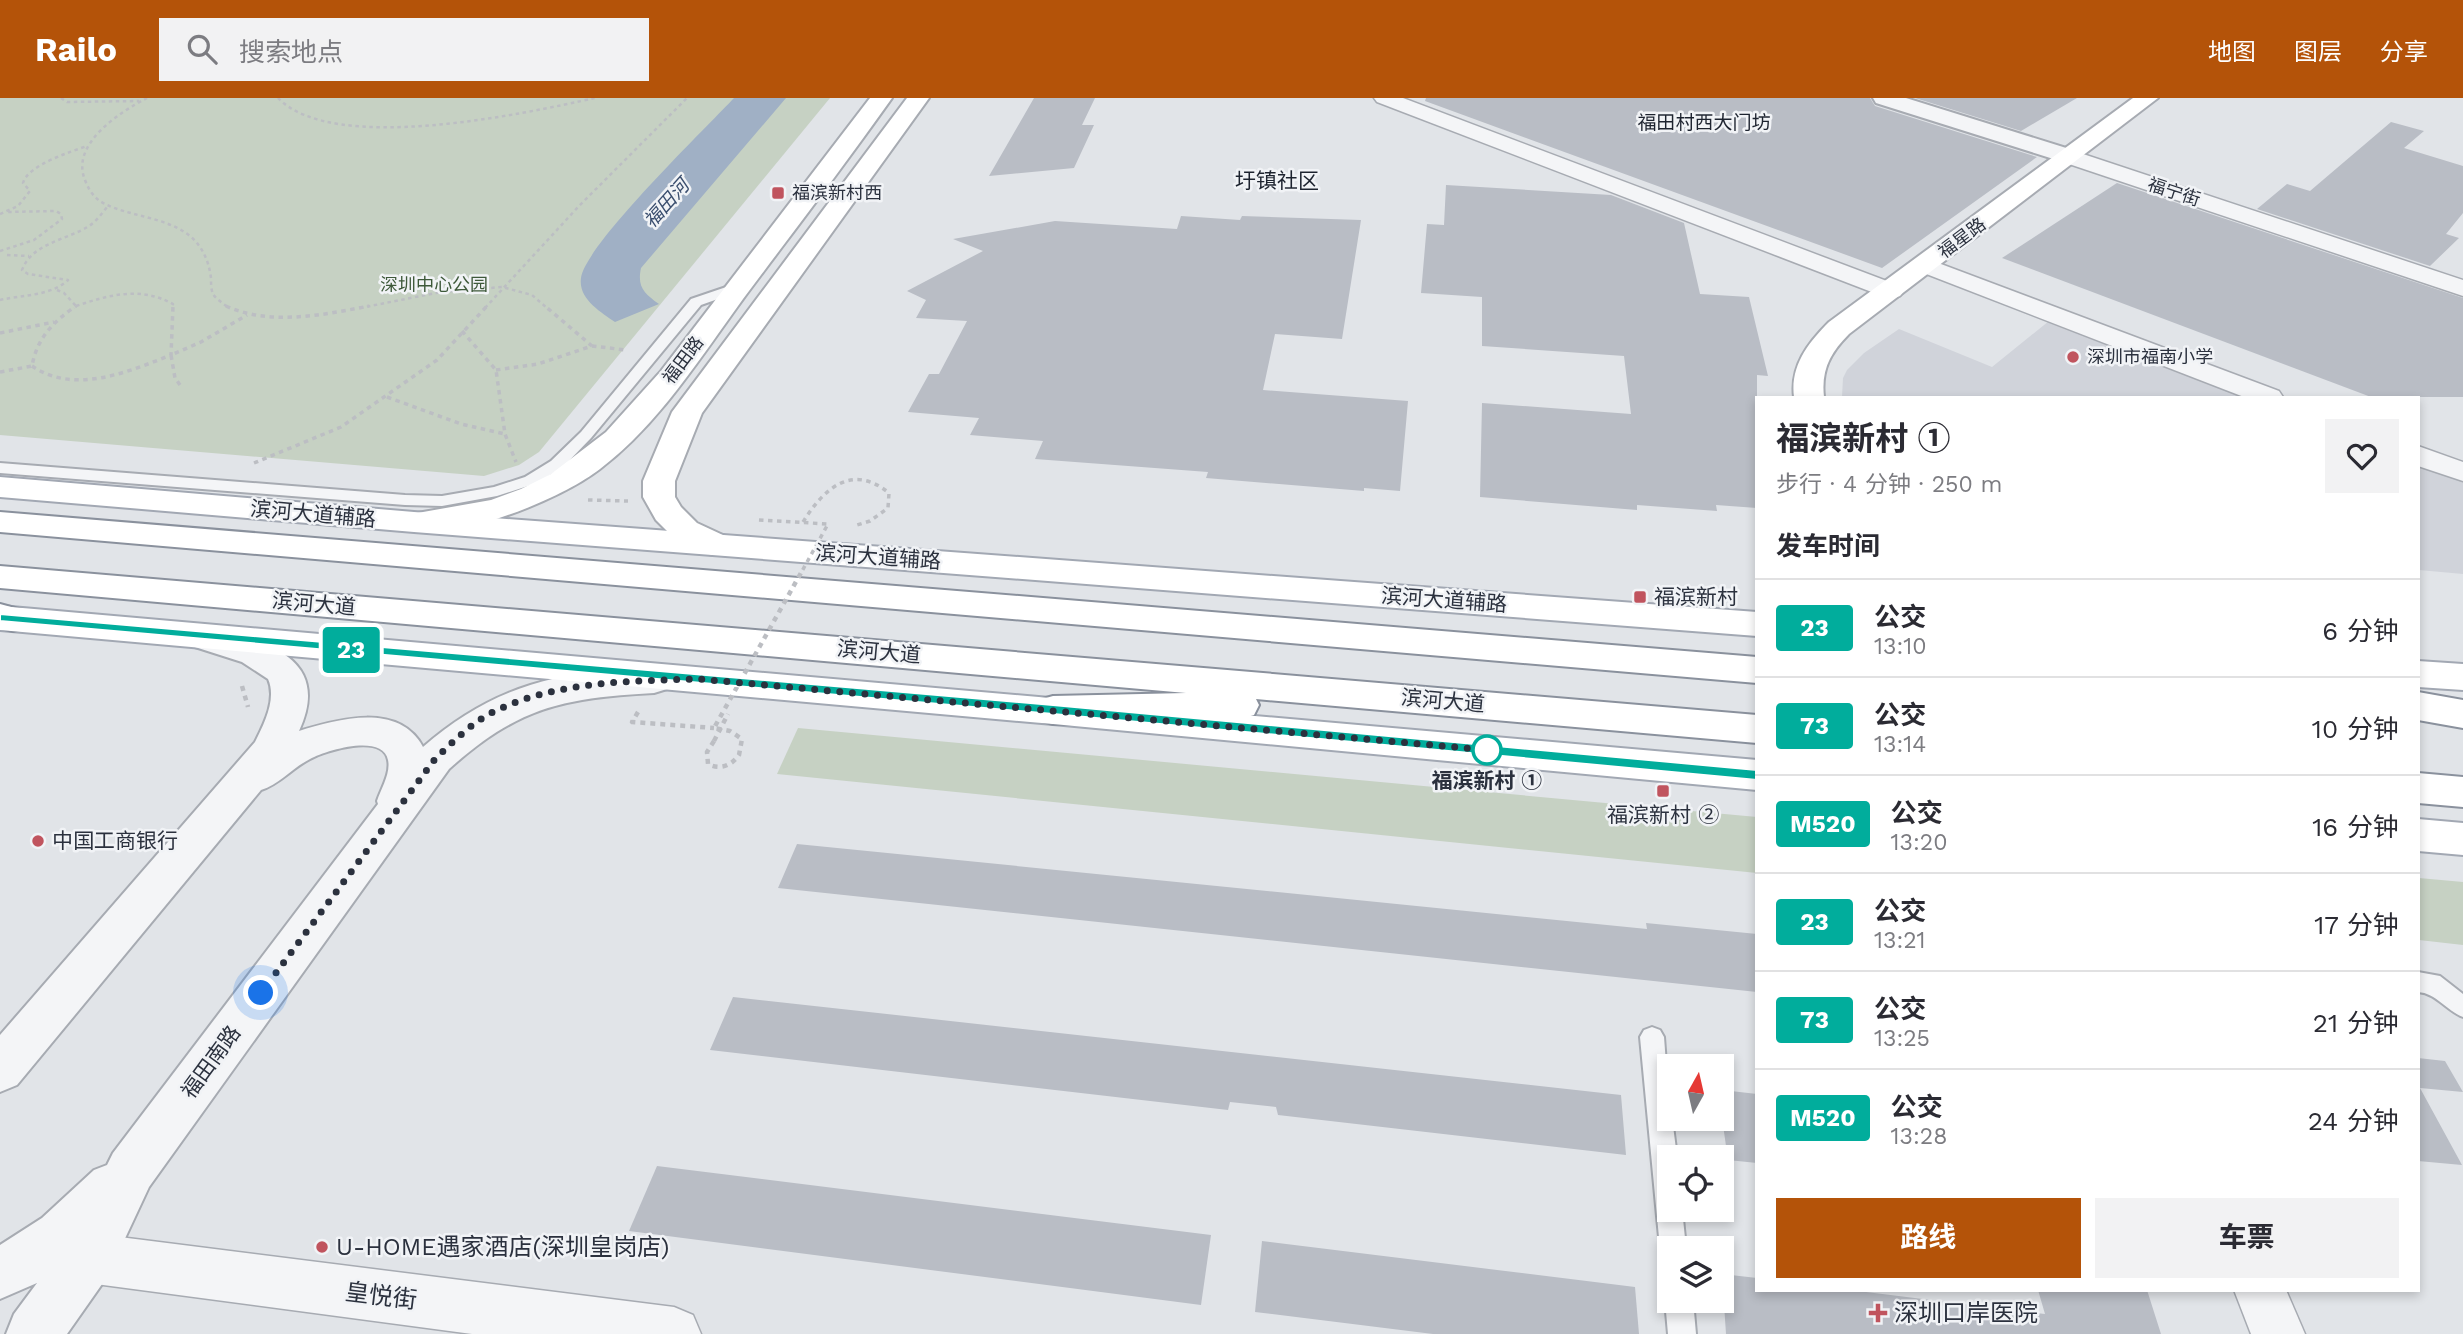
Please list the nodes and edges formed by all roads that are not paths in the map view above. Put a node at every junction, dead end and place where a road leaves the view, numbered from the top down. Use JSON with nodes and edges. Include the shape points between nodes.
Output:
{"nodes":[{"id":1,"x":881,"y":98,"type":"edge"},
{"id":2,"x":918,"y":98,"type":"edge"},
{"id":3,"x":1384,"y":98,"type":"edge"},
{"id":4,"x":1884,"y":98,"type":"edge"},
{"id":5,"x":2147,"y":98,"type":"edge"},
{"id":6,"x":2071,"y":158,"type":"junction"},
{"id":7,"x":1925,"y":265,"type":"junction"},
{"id":8,"x":737,"y":287,"type":"junction"},
{"id":9,"x":2463,"y":288,"type":"edge"},
{"id":10,"x":1891,"y":291,"type":"junction"},
{"id":11,"x":696,"y":302,"type":"joint"},
{"id":12,"x":1809,"y":396,"type":"edge"},
{"id":13,"x":2266,"y":396,"type":"edge"},
{"id":14,"x":2420,"y":456,"type":"edge"},
{"id":15,"x":0,"y":468,"type":"edge"},
{"id":16,"x":2463,"y":472,"type":"edge"},
{"id":17,"x":0,"y":487,"type":"edge"},
{"id":18,"x":0,"y":522,"type":"edge"},
{"id":19,"x":414,"y":522,"type":"junction"},
{"id":20,"x":713,"y":544,"type":"junction"},
{"id":21,"x":0,"y":577,"type":"edge"},
{"id":22,"x":4,"y":618,"type":"edge"},
{"id":23,"x":1755,"y":624,"type":"edge"},
{"id":24,"x":208,"y":638,"type":"junction"},
{"id":25,"x":1755,"y":670,"type":"edge"},
{"id":26,"x":2420,"y":674,"type":"edge"},
{"id":27,"x":2463,"y":677,"type":"edge"},
{"id":28,"x":698,"y":679,"type":"junction"},
{"id":29,"x":1428,"y":700,"type":"junction"},
{"id":30,"x":2420,"y":706,"type":"edge"},
{"id":31,"x":1053,"y":710,"type":"junction"},
{"id":32,"x":2463,"y":714,"type":"edge"},
{"id":33,"x":2420,"y":726,"type":"edge"},
{"id":34,"x":1755,"y":729,"type":"edge"},
{"id":35,"x":2463,"y":730,"type":"edge"},
{"id":36,"x":1755,"y":775,"type":"edge"},
{"id":37,"x":2420,"y":788,"type":"edge"},
{"id":38,"x":2463,"y":792,"type":"edge"},
{"id":39,"x":229,"y":801,"type":"junction"},
{"id":40,"x":391,"y":816,"type":"junction"},
{"id":41,"x":2420,"y":835,"type":"edge"},
{"id":42,"x":2463,"y":839,"type":"edge"},
{"id":43,"x":2420,"y":982,"type":"edge"},
{"id":44,"x":2463,"y":1007,"type":"edge"},
{"id":45,"x":1652,"y":1037,"type":"dead end"},
{"id":46,"x":0,"y":1070,"type":"edge"},
{"id":47,"x":131,"y":1170,"type":"junction"},
{"id":48,"x":1672,"y":1236,"type":"edge"},
{"id":49,"x":88,"y":1258,"type":"junction"},
{"id":50,"x":0,"y":1272,"type":"edge"},
{"id":51,"x":2261,"y":1292,"type":"edge"},
{"id":52,"x":1680,"y":1313,"type":"edge"},
{"id":53,"x":556,"y":1327,"type":"edge"},
{"id":54,"x":34,"y":1334,"type":"edge"},
{"id":55,"x":674,"y":1334,"type":"edge"},
{"id":56,"x":1682,"y":1334,"type":"edge"},
{"id":57,"x":2278,"y":1334,"type":"edge"}],
"edges":[{"from":1,"to":8,"type":"main road","name":"福田路"},
{"from":2,"to":20,"type":"main road","name":"福田路","via":[[687,412],[659,481],[659,497],[685,530]]},
{"from":3,"to":10,"type":"street"},
{"from":4,"to":6,"type":"street","name":"福宁街"},
{"from":5,"to":6,"type":"main road","name":"福星路"},
{"from":6,"to":7,"type":"main road","name":"福星路"},
{"from":6,"to":9,"type":"street","name":"福宁街"},
{"from":7,"to":10,"type":"main road","name":"福星路"},
{"from":7,"to":13,"type":"street"},
{"from":8,"to":11,"type":"lane"},
{"from":8,"to":19,"type":"main road","name":"福田路","via":[[638,418],[593,460],[517,504],[459,518]]},
{"from":10,"to":12,"type":"main road","name":"福星路","via":[[1826,340],[1811,364]]},
{"from":11,"to":15,"type":"lane","via":[[573,450],[531,480],[497,491],[442,501],[405,500]]},
{"from":14,"to":16,"type":"street"},
{"from":17,"to":19,"type":"main road","name":"滨河大道辅路"},
{"from":18,"to":25,"type":"main road"},
{"from":19,"to":20,"type":"main road","name":"滨河大道辅路"},
{"from":20,"to":23,"type":"main road","name":"滨河大道辅路"},
{"from":21,"to":29,"type":"main road","name":"滨河大道"},
{"from":22,"to":24,"type":"main road"},
{"from":24,"to":28,"type":"main road"},
{"from":24,"to":39,"type":"street","via":[[256,652],[278,664],[288,678],[291,697],[286,722],[271,750]]},
{"from":26,"to":27,"type":"main road"},
{"from":28,"to":31,"type":"main road"},
{"from":28,"to":40,"type":"street","name":"福田南路","via":[[576,687],[533,696],[492,713],[461,733],[435,759]]},
{"from":29,"to":31,"type":"main road"},
{"from":29,"to":34,"type":"main road","name":"滨河大道"},
{"from":30,"to":32,"type":"main road"},
{"from":31,"to":36,"type":"main road"},
{"from":33,"to":35,"type":"main road"},
{"from":37,"to":38,"type":"main road"},
{"from":39,"to":40,"type":"street","via":[[299,747],[350,731],[374,732],[393,738],[404,748],[408,762]]},
{"from":39,"to":46,"type":"street"},
{"from":40,"to":47,"type":"street","name":"福田南路"},
{"from":41,"to":42,"type":"main road"},
{"from":43,"to":44,"type":"lane","via":[[2432,983]]},
{"from":45,"to":48,"type":"lane"},
{"from":47,"to":49,"type":"street","name":"福田南路"},
{"from":47,"to":50,"type":"street","via":[[75,1225],[41,1251]]},
{"from":49,"to":53,"type":"street","name":"皇悦街"},
{"from":49,"to":54,"type":"street","name":"福田南路"},
{"from":51,"to":57,"type":"street"},
{"from":52,"to":56,"type":"lane"},
{"from":53,"to":55,"type":"street","name":"皇悦街"}]}
